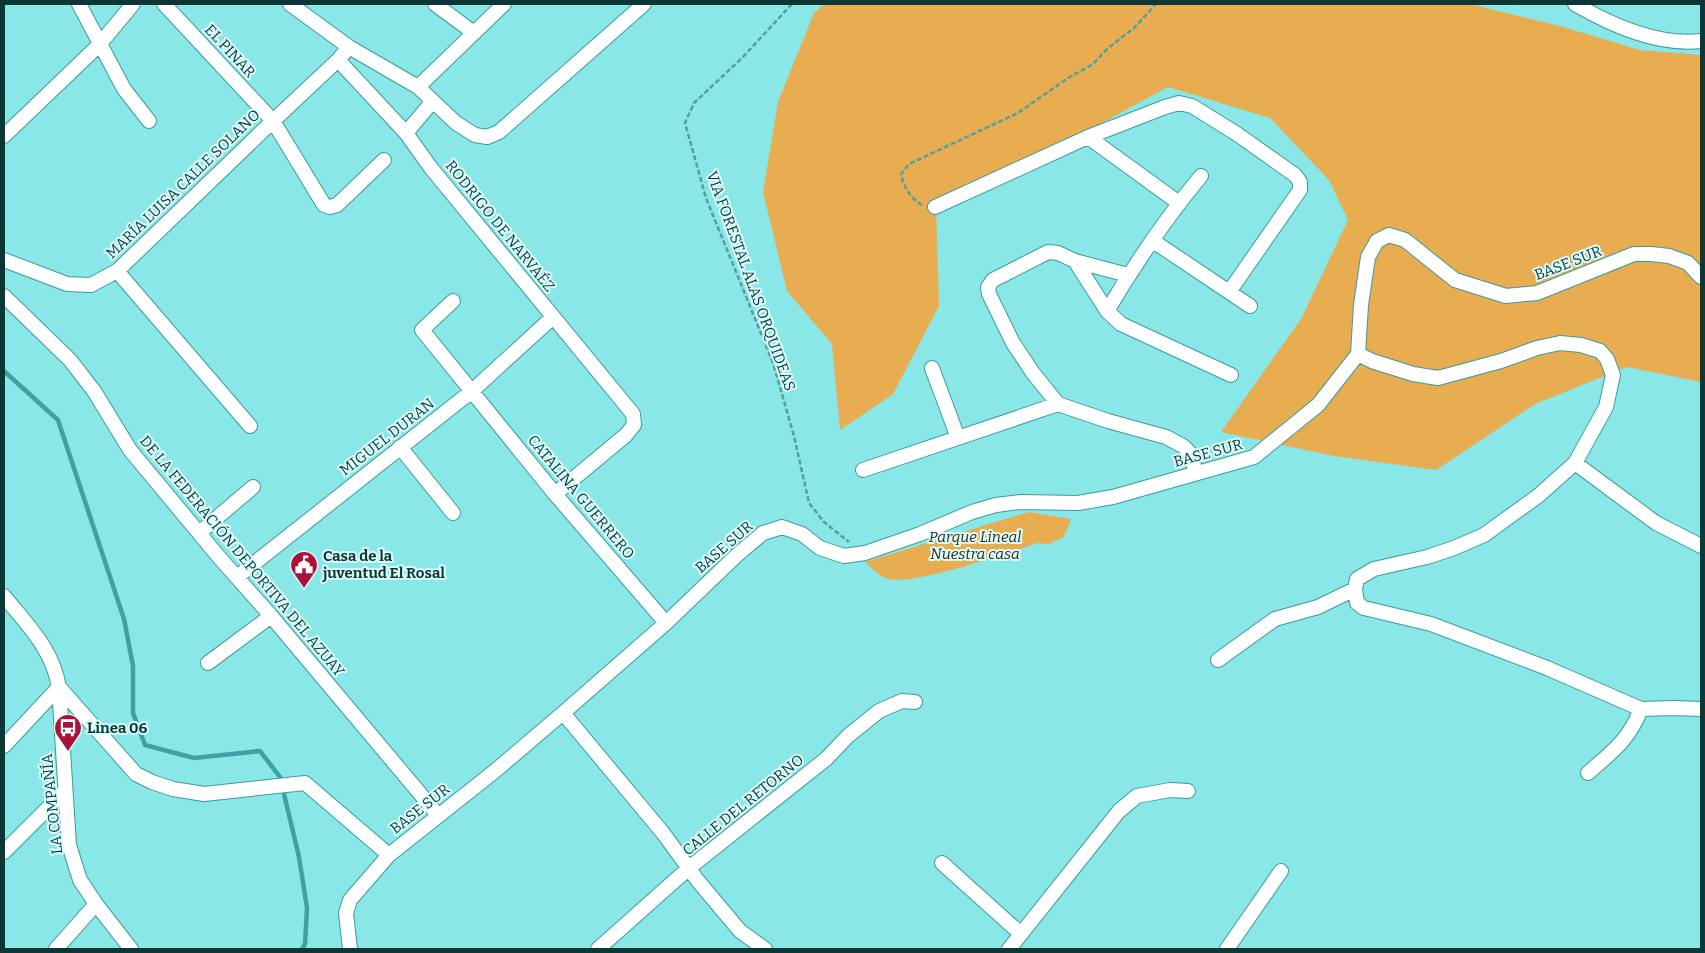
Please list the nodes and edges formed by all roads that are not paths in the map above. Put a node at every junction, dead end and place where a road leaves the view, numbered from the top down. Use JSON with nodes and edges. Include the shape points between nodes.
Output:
{"nodes":[{"id":1,"x":78,"y":4,"type":"edge"},
{"id":2,"x":133,"y":4,"type":"edge"},
{"id":3,"x":164,"y":4,"type":"edge"},
{"id":4,"x":290,"y":4,"type":"edge"},
{"id":5,"x":435,"y":4,"type":"edge"},
{"id":6,"x":504,"y":4,"type":"edge"},
{"id":7,"x":644,"y":4,"type":"edge"},
{"id":8,"x":1575,"y":4,"type":"edge"},
{"id":9,"x":474,"y":33,"type":"junction"},
{"id":10,"x":1701,"y":41,"type":"edge"},
{"id":11,"x":99,"y":45,"type":"junction"},
{"id":12,"x":349,"y":47,"type":"junction"},
{"id":13,"x":338,"y":60,"type":"junction"},
{"id":14,"x":418,"y":87,"type":"junction"},
{"id":15,"x":433,"y":101,"type":"junction"},
{"id":16,"x":149,"y":121,"type":"dead end"},
{"id":17,"x":273,"y":121,"type":"junction"},
{"id":18,"x":406,"y":133,"type":"junction"},
{"id":19,"x":4,"y":136,"type":"edge"},
{"id":20,"x":1088,"y":137,"type":"junction"},
{"id":21,"x":384,"y":160,"type":"dead end"},
{"id":22,"x":1201,"y":176,"type":"dead end"},
{"id":23,"x":1179,"y":203,"type":"junction"},
{"id":24,"x":935,"y":207,"type":"road end"},
{"id":25,"x":1153,"y":241,"type":"junction"},
{"id":26,"x":4,"y":260,"type":"edge"},
{"id":27,"x":1075,"y":261,"type":"junction"},
{"id":28,"x":117,"y":271,"type":"junction"},
{"id":29,"x":1128,"y":275,"type":"junction"},
{"id":30,"x":1701,"y":277,"type":"edge"},
{"id":31,"x":1229,"y":292,"type":"junction"},
{"id":32,"x":4,"y":296,"type":"edge"},
{"id":33,"x":453,"y":301,"type":"dead end"},
{"id":34,"x":1250,"y":306,"type":"dead end"},
{"id":35,"x":1107,"y":311,"type":"junction"},
{"id":36,"x":553,"y":317,"type":"junction"},
{"id":37,"x":1358,"y":354,"type":"junction"},
{"id":38,"x":932,"y":368,"type":"dead end"},
{"id":39,"x":1231,"y":375,"type":"dead end"},
{"id":40,"x":472,"y":391,"type":"junction"},
{"id":41,"x":1058,"y":404,"type":"junction"},
{"id":42,"x":250,"y":426,"type":"dead end"},
{"id":43,"x":958,"y":438,"type":"junction"},
{"id":44,"x":400,"y":447,"type":"junction"},
{"id":45,"x":1575,"y":464,"type":"junction"},
{"id":46,"x":863,"y":470,"type":"dead end"},
{"id":47,"x":1195,"y":473,"type":"junction"},
{"id":48,"x":253,"y":487,"type":"dead end"},
{"id":49,"x":556,"y":494,"type":"junction"},
{"id":50,"x":453,"y":513,"type":"dead end"},
{"id":51,"x":200,"y":533,"type":"junction"},
{"id":52,"x":1701,"y":546,"type":"edge"},
{"id":53,"x":237,"y":577,"type":"junction"},
{"id":54,"x":1355,"y":589,"type":"junction"},
{"id":55,"x":4,"y":596,"type":"edge"},
{"id":56,"x":271,"y":616,"type":"junction"},
{"id":57,"x":666,"y":623,"type":"junction"},
{"id":58,"x":1218,"y":660,"type":"dead end"},
{"id":59,"x":208,"y":663,"type":"dead end"},
{"id":60,"x":59,"y":687,"type":"junction"},
{"id":61,"x":915,"y":702,"type":"dead end"},
{"id":62,"x":1641,"y":709,"type":"junction"},
{"id":63,"x":1701,"y":709,"type":"edge"},
{"id":64,"x":564,"y":713,"type":"junction"},
{"id":65,"x":4,"y":746,"type":"edge"},
{"id":66,"x":1588,"y":773,"type":"dead end"},
{"id":67,"x":65,"y":791,"type":"junction"},
{"id":68,"x":1188,"y":791,"type":"dead end"},
{"id":69,"x":438,"y":815,"type":"junction"},
{"id":70,"x":4,"y":852,"type":"edge"},
{"id":71,"x":388,"y":854,"type":"junction"},
{"id":72,"x":942,"y":863,"type":"dead end"},
{"id":73,"x":689,"y":868,"type":"junction"},
{"id":74,"x":1281,"y":871,"type":"dead end"},
{"id":75,"x":96,"y":904,"type":"junction"},
{"id":76,"x":1021,"y":934,"type":"junction"},
{"id":77,"x":56,"y":949,"type":"edge"},
{"id":78,"x":131,"y":949,"type":"edge"},
{"id":79,"x":350,"y":949,"type":"edge"},
{"id":80,"x":598,"y":949,"type":"edge"},
{"id":81,"x":764,"y":949,"type":"edge"},
{"id":82,"x":1009,"y":949,"type":"edge"},
{"id":83,"x":1226,"y":949,"type":"edge"}],
"edges":[{"from":1,"to":11,"type":"street"},
{"from":2,"to":11,"type":"street"},
{"from":3,"to":17,"type":"street","name":"EL PINAR"},
{"from":4,"to":12,"type":"street"},
{"from":5,"to":9,"type":"street"},
{"from":6,"to":9,"type":"street"},
{"from":7,"to":15,"type":"street","via":[[499,132],[487,137],[474,135]]},
{"from":8,"to":10,"type":"street","via":[[1600,19],[1634,32],[1687,43]]},
{"from":9,"to":14,"type":"street"},
{"from":11,"to":16,"type":"street","via":[[124,89]]},
{"from":11,"to":19,"type":"street"},
{"from":12,"to":13,"type":"street","name":"MARÍA LUISA CALLE SOLANO"},
{"from":12,"to":14,"type":"street"},
{"from":13,"to":17,"type":"street","name":"MARÍA LUISA CALLE SOLANO"},
{"from":13,"to":18,"type":"street","name":"RODRIGO DE NARVAÉZ"},
{"from":14,"to":15,"type":"street"},
{"from":15,"to":18,"type":"street"},
{"from":17,"to":21,"type":"street","name":"EL PINAR","via":[[324,205],[337,205]]},
{"from":17,"to":28,"type":"street","name":"MARÍA LUISA CALLE SOLANO"},
{"from":18,"to":36,"type":"street","name":"RODRIGO DE NARVAÉZ"},
{"from":20,"to":23,"type":"street"},
{"from":20,"to":24,"type":"street"},
{"from":20,"to":31,"type":"street","via":[[1179,103],[1192,106],[1295,175],[1300,182],[1300,190]]},
{"from":22,"to":23,"type":"street"},
{"from":23,"to":25,"type":"street"},
{"from":25,"to":29,"type":"street"},
{"from":25,"to":31,"type":"street"},
{"from":26,"to":28,"type":"street","name":"MARÍA LUISA CALLE SOLANO","via":[[67,284],[91,285]]},
{"from":27,"to":29,"type":"street"},
{"from":27,"to":35,"type":"street"},
{"from":27,"to":41,"type":"street","via":[[1048,252],[993,280],[988,287],[1012,343]]},
{"from":28,"to":42,"type":"street"},
{"from":29,"to":35,"type":"street"},
{"from":30,"to":37,"type":"street","name":"BASE SUR","via":[[1688,263],[1668,256],[1634,254],[1537,293],[1506,296],[1455,280],[1406,240],[1389,235],[1377,241],[1368,257]]},
{"from":31,"to":34,"type":"street"},
{"from":32,"to":51,"type":"street","name":"DE LA FEDERACIÓN DEPORTIVA DEL AZUAY","via":[[70,360],[94,391],[130,450]]},
{"from":33,"to":40,"type":"street","name":"CATALINA GUERRERO","via":[[422,330]]},
{"from":35,"to":39,"type":"street","via":[[1121,324]]},
{"from":36,"to":40,"type":"street","name":"MIGUEL DURAN"},
{"from":36,"to":49,"type":"street","name":"RODRIGO DE NARVAÉZ","via":[[633,414],[634,425]]},
{"from":37,"to":45,"type":"street","via":[[1413,374],[1438,378],[1560,342],[1600,351],[1613,375],[1606,407]]},
{"from":37,"to":47,"type":"street","name":"BASE SUR","via":[[1318,405],[1254,457]]},
{"from":38,"to":43,"type":"street"},
{"from":40,"to":44,"type":"street","name":"MIGUEL DURAN"},
{"from":40,"to":49,"type":"street","name":"CATALINA GUERRERO"},
{"from":41,"to":43,"type":"street"},
{"from":41,"to":47,"type":"street","via":[[1166,437],[1192,455]]},
{"from":43,"to":46,"type":"street"},
{"from":44,"to":50,"type":"street"},
{"from":44,"to":53,"type":"street","name":"MIGUEL DURAN"},
{"from":45,"to":52,"type":"street","via":[[1656,523]]},
{"from":45,"to":54,"type":"street","via":[[1484,536],[1427,557],[1374,569],[1357,579]]},
{"from":47,"to":57,"type":"street","name":"BASE SUR","via":[[1113,497],[1078,502],[996,505],[865,553],[844,556],[820,548],[802,534],[782,527],[763,533]]},
{"from":48,"to":51,"type":"street"},
{"from":49,"to":57,"type":"street","name":"CATALINA GUERRERO"},
{"from":51,"to":53,"type":"street","name":"DE LA FEDERACIÓN DEPORTIVA DEL AZUAY"},
{"from":53,"to":56,"type":"street","name":"DE LA FEDERACIÓN DEPORTIVA DEL AZUAY"},
{"from":54,"to":58,"type":"street","via":[[1318,607],[1275,619]]},
{"from":54,"to":62,"type":"street","via":[[1357,603],[1364,608],[1440,628],[1546,668]]},
{"from":55,"to":60,"type":"street","name":"LA COMPAÑÍA","via":[[44,645],[56,670]]},
{"from":56,"to":59,"type":"street"},
{"from":56,"to":69,"type":"street","name":"DE LA FEDERACIÓN DEPORTIVA DEL AZUAY"},
{"from":57,"to":64,"type":"street","name":"BASE SUR"},
{"from":60,"to":65,"type":"street"},
{"from":60,"to":67,"type":"street","name":"LA COMPAÑÍA"},
{"from":60,"to":71,"type":"street","via":[[136,774],[173,789],[204,794],[305,783]]},
{"from":61,"to":73,"type":"street","name":"CALLE DEL RETORNO","via":[[902,701],[879,711],[848,736],[826,760]]},
{"from":62,"to":63,"type":"street"},
{"from":62,"to":66,"type":"street","via":[[1634,726],[1619,746]]},
{"from":64,"to":69,"type":"street","name":"BASE SUR"},
{"from":64,"to":73,"type":"street"},
{"from":67,"to":70,"type":"street"},
{"from":67,"to":75,"type":"street","name":"LA COMPAÑÍA","via":[[69,845],[80,880]]},
{"from":68,"to":76,"type":"street","via":[[1170,790],[1137,796],[1119,811]]},
{"from":69,"to":71,"type":"street","name":"BASE SUR"},
{"from":71,"to":79,"type":"street","name":"BASE SUR","via":[[350,900],[346,913]]},
{"from":72,"to":76,"type":"street"},
{"from":73,"to":80,"type":"street","name":"CALLE DEL RETORNO"},
{"from":73,"to":81,"type":"street","via":[[740,931]]},
{"from":74,"to":83,"type":"street"},
{"from":75,"to":77,"type":"street"},
{"from":75,"to":78,"type":"street","name":"LA COMPAÑÍA"},
{"from":76,"to":82,"type":"street"}]}
